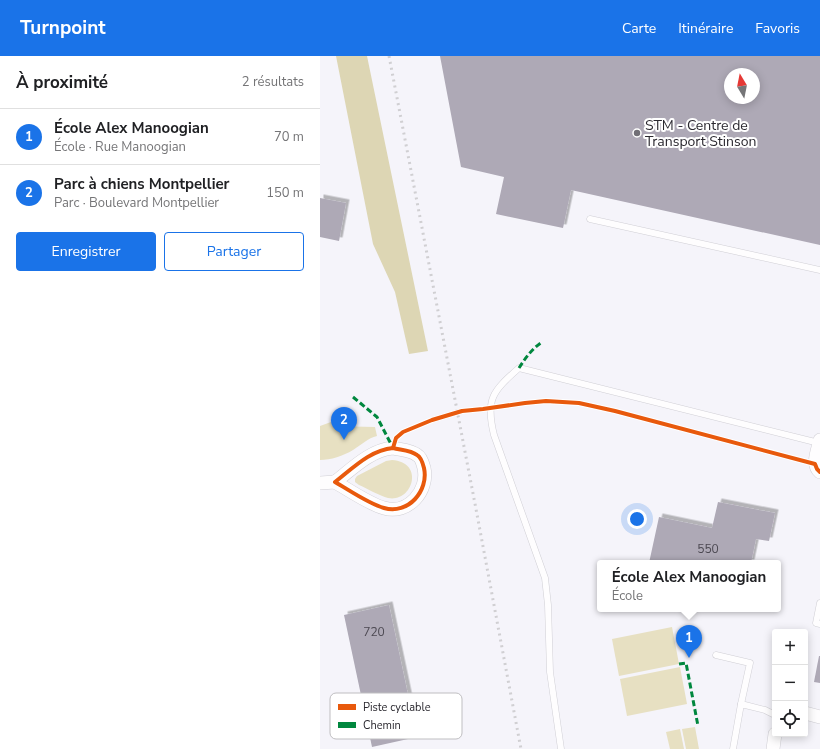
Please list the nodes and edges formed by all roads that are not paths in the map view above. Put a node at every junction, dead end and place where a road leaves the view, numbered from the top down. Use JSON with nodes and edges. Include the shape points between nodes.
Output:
{"nodes":[{"id":1,"x":590,"y":220,"type":"dead end"},
{"id":2,"x":820,"y":270,"type":"edge"},
{"id":3,"x":819,"y":447,"type":"edge"},
{"id":4,"x":819,"y":471,"type":"edge"},
{"id":5,"x":335,"y":482,"type":"junction"},
{"id":6,"x":320,"y":483,"type":"edge"},
{"id":7,"x":820,"y":603,"type":"edge"},
{"id":8,"x":820,"y":624,"type":"edge"},
{"id":9,"x":716,"y":655,"type":"dead end"},
{"id":10,"x":741,"y":704,"type":"junction"},
{"id":11,"x":772,"y":714,"type":"edge"},
{"id":12,"x":808,"y":714,"type":"edge"},
{"id":13,"x":820,"y":716,"type":"edge"},
{"id":14,"x":775,"y":737,"type":"edge"},
{"id":15,"x":561,"y":749,"type":"edge"},
{"id":16,"x":733,"y":749,"type":"edge"},
{"id":17,"x":773,"y":749,"type":"edge"}],
"edges":[{"from":1,"to":2,"type":"lane"},
{"from":3,"to":4,"type":"street","via":[[815,465]]},
{"from":3,"to":15,"type":"lane","via":[[519,368],[497,389],[493,396],[490,415],[494,435],[545,578],[550,672]]},
{"from":5,"to":5,"type":"street","via":[[375,504],[395,509],[406,506],[418,497],[425,474],[418,455],[393,448],[368,457]]},
{"from":5,"to":6,"type":"street"},
{"from":7,"to":8,"type":"lane","via":[[816,623]]},
{"from":9,"to":10,"type":"lane","via":[[750,663]]},
{"from":10,"to":11,"type":"lane"},
{"from":10,"to":16,"type":"lane"},
{"from":12,"to":13,"type":"street"},
{"from":14,"to":17,"type":"street"}]}
